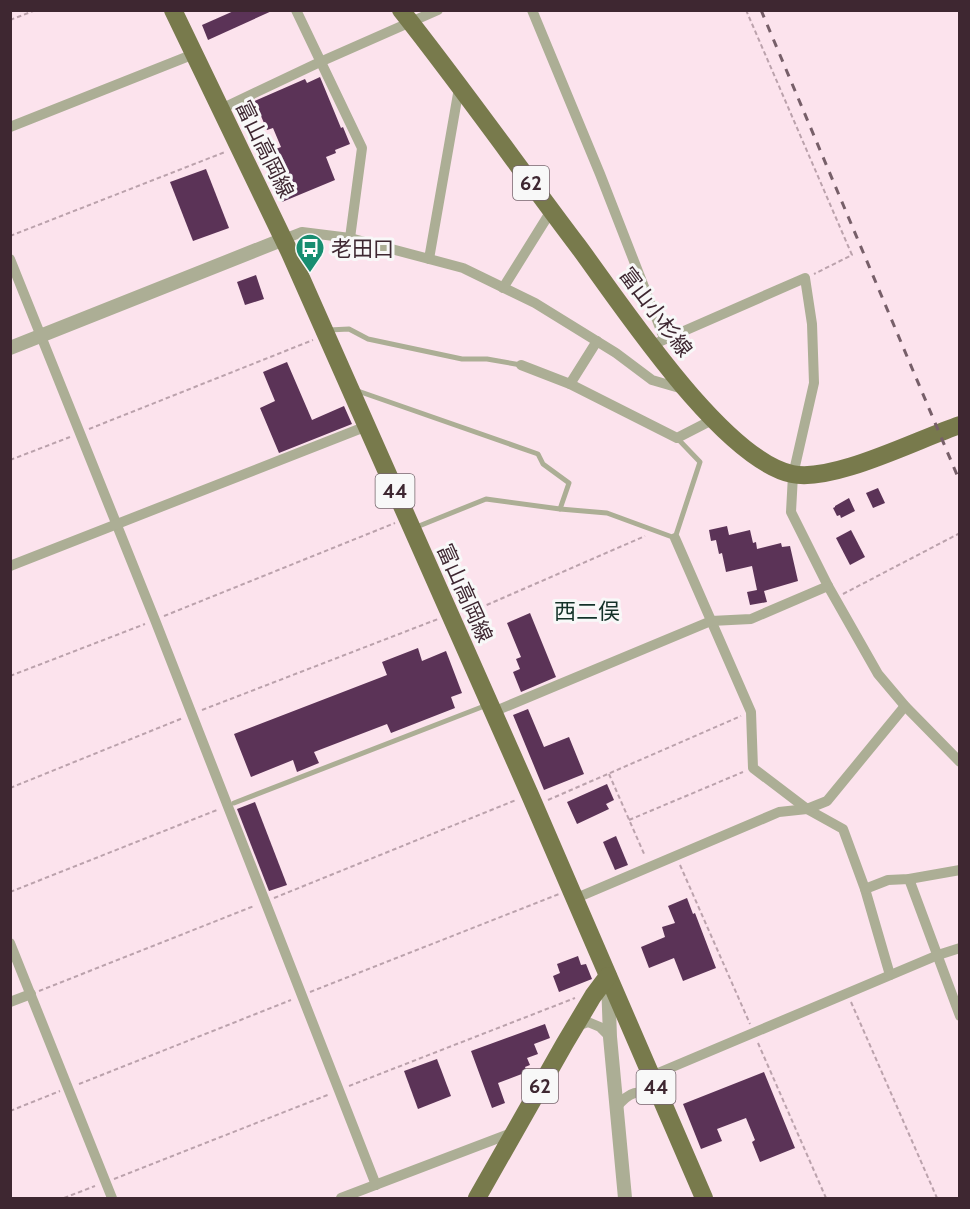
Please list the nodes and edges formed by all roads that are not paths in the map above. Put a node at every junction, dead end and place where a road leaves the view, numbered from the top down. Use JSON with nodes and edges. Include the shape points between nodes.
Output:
{"nodes":[{"id":1,"x":173,"y":10,"type":"edge"},
{"id":2,"x":296,"y":10,"type":"edge"},
{"id":3,"x":438,"y":10,"type":"edge"},
{"id":4,"x":531,"y":10,"type":"edge"},
{"id":5,"x":405,"y":16,"type":"edge"},
{"id":6,"x":194,"y":54,"type":"junction"},
{"id":7,"x":320,"y":62,"type":"junction"},
{"id":8,"x":459,"y":88,"type":"junction"},
{"id":9,"x":221,"y":109,"type":"junction"},
{"id":10,"x":10,"y":127,"type":"edge"},
{"id":11,"x":551,"y":211,"type":"junction"},
{"id":12,"x":350,"y":238,"type":"junction"},
{"id":13,"x":284,"y":239,"type":"junction"},
{"id":14,"x":10,"y":259,"type":"edge"},
{"id":15,"x":429,"y":259,"type":"junction"},
{"id":16,"x":503,"y":288,"type":"junction"},
{"id":17,"x":326,"y":333,"type":"junction"},
{"id":18,"x":40,"y":336,"type":"junction"},
{"id":19,"x":597,"y":341,"type":"junction"},
{"id":20,"x":658,"y":341,"type":"junction"},
{"id":21,"x":10,"y":348,"type":"edge"},
{"id":22,"x":521,"y":365,"type":"joint"},
{"id":23,"x":570,"y":384,"type":"junction"},
{"id":24,"x":350,"y":388,"type":"junction"},
{"id":25,"x":685,"y":389,"type":"junction"},
{"id":26,"x":714,"y":419,"type":"junction"},
{"id":27,"x":960,"y":425,"type":"edge"},
{"id":28,"x":367,"y":426,"type":"junction"},
{"id":29,"x":677,"y":438,"type":"junction"},
{"id":30,"x":793,"y":475,"type":"junction"},
{"id":31,"x":560,"y":509,"type":"junction"},
{"id":32,"x":410,"y":523,"type":"junction"},
{"id":33,"x":116,"y":525,"type":"junction"},
{"id":34,"x":675,"y":538,"type":"junction"},
{"id":35,"x":10,"y":566,"type":"edge"},
{"id":36,"x":828,"y":586,"type":"junction"},
{"id":37,"x":711,"y":621,"type":"junction"},
{"id":38,"x":905,"y":706,"type":"junction"},
{"id":39,"x":491,"y":708,"type":"junction"},
{"id":40,"x":960,"y":762,"type":"edge"},
{"id":41,"x":231,"y":804,"type":"junction"},
{"id":42,"x":807,"y":809,"type":"junction"},
{"id":43,"x":960,"y":870,"type":"edge"},
{"id":44,"x":909,"y":879,"type":"junction"},
{"id":45,"x":865,"y":889,"type":"junction"},
{"id":46,"x":572,"y":894,"type":"junction"},
{"id":47,"x":10,"y":944,"type":"edge"},
{"id":48,"x":960,"y":948,"type":"edge"},
{"id":49,"x":938,"y":955,"type":"junction"},
{"id":50,"x":608,"y":975,"type":"junction"},
{"id":51,"x":890,"y":975,"type":"junction"},
{"id":52,"x":31,"y":994,"type":"junction"},
{"id":53,"x":10,"y":1002,"type":"edge"},
{"id":54,"x":960,"y":1016,"type":"edge"},
{"id":55,"x":574,"y":1026,"type":"junction"},
{"id":56,"x":610,"y":1037,"type":"junction"},
{"id":57,"x":651,"y":1076,"type":"junction"},
{"id":58,"x":658,"y":1094,"type":"junction"},
{"id":59,"x":616,"y":1108,"type":"junction"},
{"id":60,"x":514,"y":1132,"type":"junction"},
{"id":61,"x":376,"y":1185,"type":"junction"},
{"id":62,"x":112,"y":1198,"type":"edge"},
{"id":63,"x":341,"y":1198,"type":"edge"},
{"id":64,"x":477,"y":1198,"type":"edge"},
{"id":65,"x":625,"y":1198,"type":"edge"},
{"id":66,"x":704,"y":1198,"type":"edge"}],
"edges":[{"from":1,"to":6,"type":"main road","name":"富山高岡線","number":"44"},
{"from":2,"to":7,"type":"street"},
{"from":3,"to":5,"type":"street"},
{"from":4,"to":20,"type":"street","via":[[600,174]]},
{"from":5,"to":7,"type":"street"},
{"from":5,"to":8,"type":"main road","name":"富山小杉線","number":"62"},
{"from":6,"to":9,"type":"main road","name":"富山高岡線","number":"44"},
{"from":6,"to":10,"type":"street"},
{"from":7,"to":9,"type":"street"},
{"from":7,"to":12,"type":"street","via":[[362,148]]},
{"from":8,"to":11,"type":"main road","name":"富山小杉線","number":"62"},
{"from":8,"to":15,"type":"street"},
{"from":9,"to":13,"type":"main road","name":"富山高岡線","number":"44"},
{"from":11,"to":16,"type":"street"},
{"from":11,"to":20,"type":"main road","name":"富山小杉線","number":"62"},
{"from":12,"to":13,"type":"street","via":[[302,232]]},
{"from":12,"to":15,"type":"street"},
{"from":13,"to":17,"type":"main road","name":"富山高岡線","number":"44"},
{"from":13,"to":18,"type":"street"},
{"from":14,"to":18,"type":"street"},
{"from":15,"to":16,"type":"street","via":[[463,268]]},
{"from":16,"to":19,"type":"street"},
{"from":17,"to":22,"type":"lane","via":[[349,329],[368,339],[462,359]]},
{"from":17,"to":24,"type":"main road","name":"富山高岡線","number":"44"},
{"from":18,"to":21,"type":"street"},
{"from":18,"to":33,"type":"street"},
{"from":19,"to":23,"type":"street"},
{"from":19,"to":25,"type":"street","via":[[652,380]]},
{"from":20,"to":25,"type":"main road","name":"富山小杉線","number":"62"},
{"from":20,"to":30,"type":"street","via":[[806,278],[814,382]]},
{"from":22,"to":23,"type":"street"},
{"from":23,"to":29,"type":"street"},
{"from":24,"to":28,"type":"main road","name":"富山高岡線","number":"44"},
{"from":24,"to":31,"type":"lane","via":[[538,454],[543,464],[569,483]]},
{"from":25,"to":26,"type":"main road","name":"富山小杉線","number":"62"},
{"from":26,"to":29,"type":"street"},
{"from":26,"to":30,"type":"main road","name":"富山小杉線","number":"62","via":[[764,463]]},
{"from":27,"to":30,"type":"main road","name":"富山小杉線","number":"62","via":[[828,474]]},
{"from":28,"to":32,"type":"main road","name":"富山高岡線","number":"44"},
{"from":28,"to":33,"type":"street"},
{"from":29,"to":34,"type":"lane","via":[[700,462]]},
{"from":30,"to":36,"type":"street","via":[[791,512]]},
{"from":31,"to":32,"type":"lane","via":[[486,499]]},
{"from":31,"to":34,"type":"lane","via":[[607,513]]},
{"from":32,"to":39,"type":"main road","name":"富山高岡線","number":"44"},
{"from":33,"to":35,"type":"street"},
{"from":33,"to":41,"type":"street"},
{"from":34,"to":37,"type":"street"},
{"from":36,"to":37,"type":"street","via":[[751,620]]},
{"from":36,"to":38,"type":"street","via":[[878,674]]},
{"from":37,"to":39,"type":"street"},
{"from":37,"to":42,"type":"street","via":[[751,712],[753,768]]},
{"from":38,"to":40,"type":"street"},
{"from":38,"to":42,"type":"street","via":[[827,801]]},
{"from":39,"to":41,"type":"lane"},
{"from":39,"to":46,"type":"main road","name":"富山高岡線","number":"44"},
{"from":41,"to":61,"type":"street"},
{"from":42,"to":45,"type":"street","via":[[843,829]]},
{"from":42,"to":46,"type":"street","via":[[779,812],[650,867]]},
{"from":43,"to":44,"type":"street"},
{"from":44,"to":45,"type":"street","via":[[888,880]]},
{"from":44,"to":49,"type":"street"},
{"from":45,"to":51,"type":"street"},
{"from":46,"to":50,"type":"main road","name":"富山高岡線","number":"44"},
{"from":47,"to":52,"type":"street"},
{"from":48,"to":49,"type":"street"},
{"from":49,"to":51,"type":"street"},
{"from":49,"to":54,"type":"street"},
{"from":50,"to":55,"type":"main road","number":"62"},
{"from":50,"to":56,"type":"street"},
{"from":50,"to":57,"type":"main road","name":"富山高岡線","number":"44"},
{"from":51,"to":57,"type":"street"},
{"from":52,"to":53,"type":"street"},
{"from":52,"to":62,"type":"street"},
{"from":55,"to":56,"type":"street","via":[[588,1022]]},
{"from":55,"to":60,"type":"main road","number":"62"},
{"from":56,"to":59,"type":"street"},
{"from":57,"to":58,"type":"main road","name":"富山高岡線","number":"44"},
{"from":58,"to":59,"type":"street","via":[[638,1091],[624,1098]]},
{"from":58,"to":66,"type":"main road","name":"富山高岡線","number":"44"},
{"from":59,"to":65,"type":"street"},
{"from":60,"to":61,"type":"street"},
{"from":60,"to":64,"type":"main road","number":"62"},
{"from":61,"to":63,"type":"street"}]}
